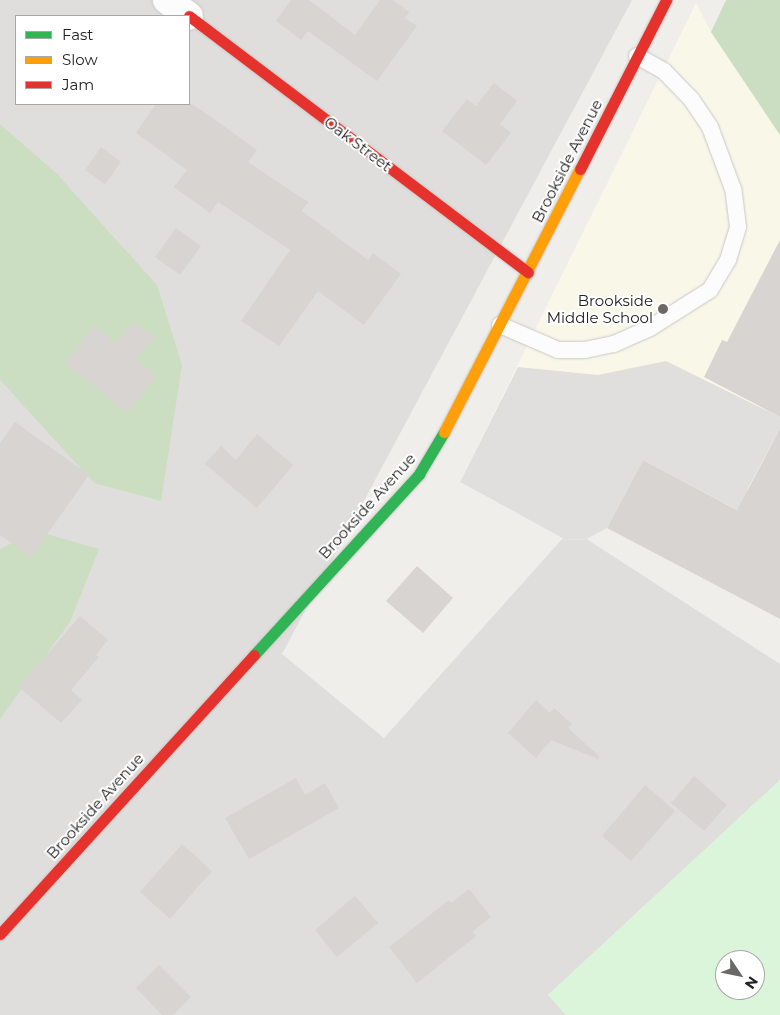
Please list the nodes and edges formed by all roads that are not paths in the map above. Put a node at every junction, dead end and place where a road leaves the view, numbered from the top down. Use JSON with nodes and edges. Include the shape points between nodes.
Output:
{"nodes":[{"id":1,"x":167,"y":0,"type":"edge"},
{"id":2,"x":666,"y":0,"type":"edge"},
{"id":3,"x":188,"y":15,"type":"edge"},
{"id":4,"x":190,"y":17,"type":"edge"},
{"id":5,"x":637,"y":56,"type":"junction"},
{"id":6,"x":528,"y":272,"type":"junction"},
{"id":7,"x":500,"y":325,"type":"junction"},
{"id":8,"x":0,"y":934,"type":"edge"}],
"edges":[{"from":1,"to":3,"type":"street","name":"Oak Street"},
{"from":2,"to":5,"type":"main road","name":"Brookside Avenue"},
{"from":4,"to":6,"type":"main road","name":"Oak Street"},
{"from":5,"to":6,"type":"main road","name":"Brookside Avenue"},
{"from":5,"to":7,"type":"lane","via":[[664,71],[691,99],[710,127],[733,189],[736,208],[738,227],[728,260],[710,290],[650,328],[614,344],[585,350],[558,350]]},
{"from":6,"to":7,"type":"main road","name":"Brookside Avenue"},
{"from":7,"to":8,"type":"main road","name":"Brookside Avenue","via":[[419,474]]}]}
